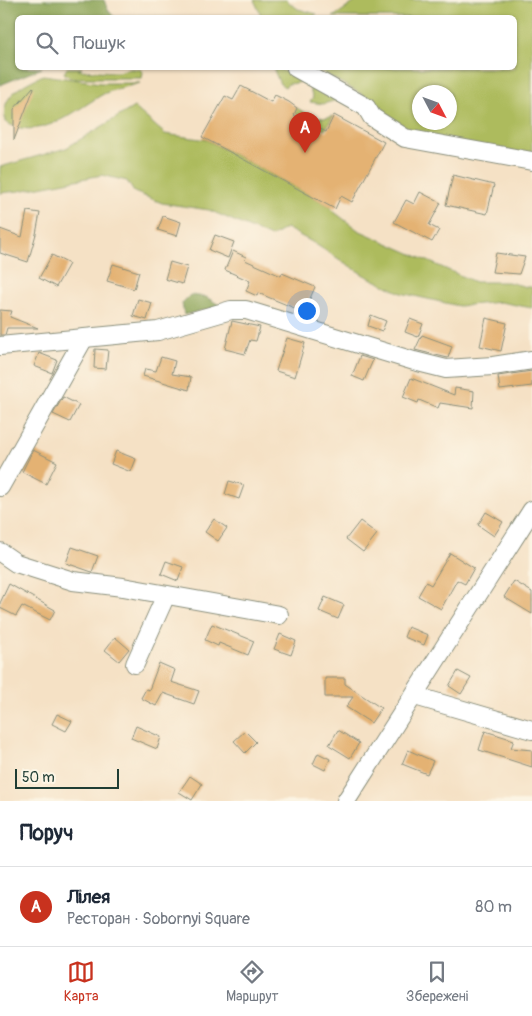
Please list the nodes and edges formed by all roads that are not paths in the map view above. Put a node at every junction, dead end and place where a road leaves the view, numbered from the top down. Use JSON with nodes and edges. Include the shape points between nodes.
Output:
{"nodes":[{"id":1,"x":300,"y":70,"type":"edge"},
{"id":2,"x":532,"y":161,"type":"edge"},
{"id":3,"x":84,"y":338,"type":"junction"},
{"id":4,"x":0,"y":346,"type":"edge"},
{"id":5,"x":532,"y":360,"type":"edge"},
{"id":6,"x":0,"y":487,"type":"edge"},
{"id":7,"x":532,"y":510,"type":"edge"},
{"id":8,"x":0,"y":552,"type":"edge"},
{"id":9,"x":166,"y":595,"type":"junction"},
{"id":10,"x":279,"y":615,"type":"dead end"},
{"id":11,"x":135,"y":664,"type":"dead end"},
{"id":12,"x":414,"y":696,"type":"junction"},
{"id":13,"x":532,"y":730,"type":"edge"},
{"id":14,"x":346,"y":801,"type":"edge"}],
"edges":[{"from":1,"to":2,"type":"street","via":[[366,107],[372,117],[405,138]]},
{"from":3,"to":4,"type":"street"},
{"from":3,"to":5,"type":"street","via":[[158,331],[231,310],[246,310],[446,369]]},
{"from":3,"to":6,"type":"street"},
{"from":7,"to":12,"type":"street"},
{"from":8,"to":9,"type":"street","via":[[16,562],[73,582]]},
{"from":9,"to":10,"type":"street"},
{"from":9,"to":11,"type":"street"},
{"from":12,"to":13,"type":"street"},
{"from":12,"to":14,"type":"street"}]}
